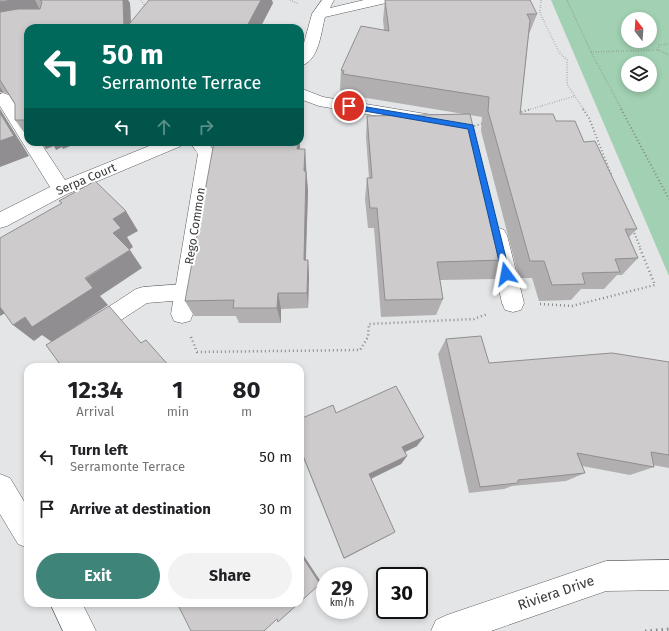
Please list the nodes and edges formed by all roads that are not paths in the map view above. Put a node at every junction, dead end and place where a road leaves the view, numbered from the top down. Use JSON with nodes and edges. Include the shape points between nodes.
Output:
{"nodes":[{"id":1,"x":328,"y":0,"type":"edge"},
{"id":2,"x":381,"y":0,"type":"edge"},
{"id":3,"x":319,"y":14,"type":"junction"},
{"id":4,"x":304,"y":52,"type":"edge"},
{"id":5,"x":304,"y":95,"type":"edge"},
{"id":6,"x":3,"y":98,"type":"edge"},
{"id":7,"x":478,"y":125,"type":"dead end"},
{"id":8,"x":24,"y":132,"type":"edge"},
{"id":9,"x":34,"y":146,"type":"edge"},
{"id":10,"x":165,"y":146,"type":"edge"},
{"id":11,"x":201,"y":146,"type":"edge"},
{"id":12,"x":61,"y":189,"type":"junction"},
{"id":13,"x":493,"y":219,"type":"edge"},
{"id":14,"x":0,"y":221,"type":"edge"},
{"id":15,"x":184,"y":292,"type":"junction"},
{"id":16,"x":513,"y":303,"type":"dead end"},
{"id":17,"x":182,"y":314,"type":"dead end"},
{"id":18,"x":78,"y":337,"type":"edge"},
{"id":19,"x":0,"y":488,"type":"edge"},
{"id":20,"x":24,"y":527,"type":"edge"},
{"id":21,"x":669,"y":575,"type":"edge"},
{"id":22,"x":67,"y":607,"type":"edge"},
{"id":23,"x":80,"y":631,"type":"edge"},
{"id":24,"x":447,"y":631,"type":"edge"}],
"edges":[{"from":1,"to":3,"type":"street"},
{"from":2,"to":3,"type":"street"},
{"from":3,"to":4,"type":"street"},
{"from":5,"to":7,"type":"street","via":[[319,101]]},
{"from":6,"to":8,"type":"street"},
{"from":9,"to":12,"type":"street"},
{"from":10,"to":12,"type":"street","name":"Serpa Court"},
{"from":11,"to":15,"type":"street","name":"Rego Common","via":[[207,153]]},
{"from":12,"to":14,"type":"street","name":"Serpa Court"},
{"from":13,"to":16,"type":"street"},
{"from":15,"to":17,"type":"street","name":"Rego Common"},
{"from":15,"to":18,"type":"lane","via":[[143,295]]},
{"from":19,"to":20,"type":"street"},
{"from":21,"to":24,"type":"street","name":"Riviera Drive","via":[[606,576]]},
{"from":22,"to":23,"type":"street"}]}
